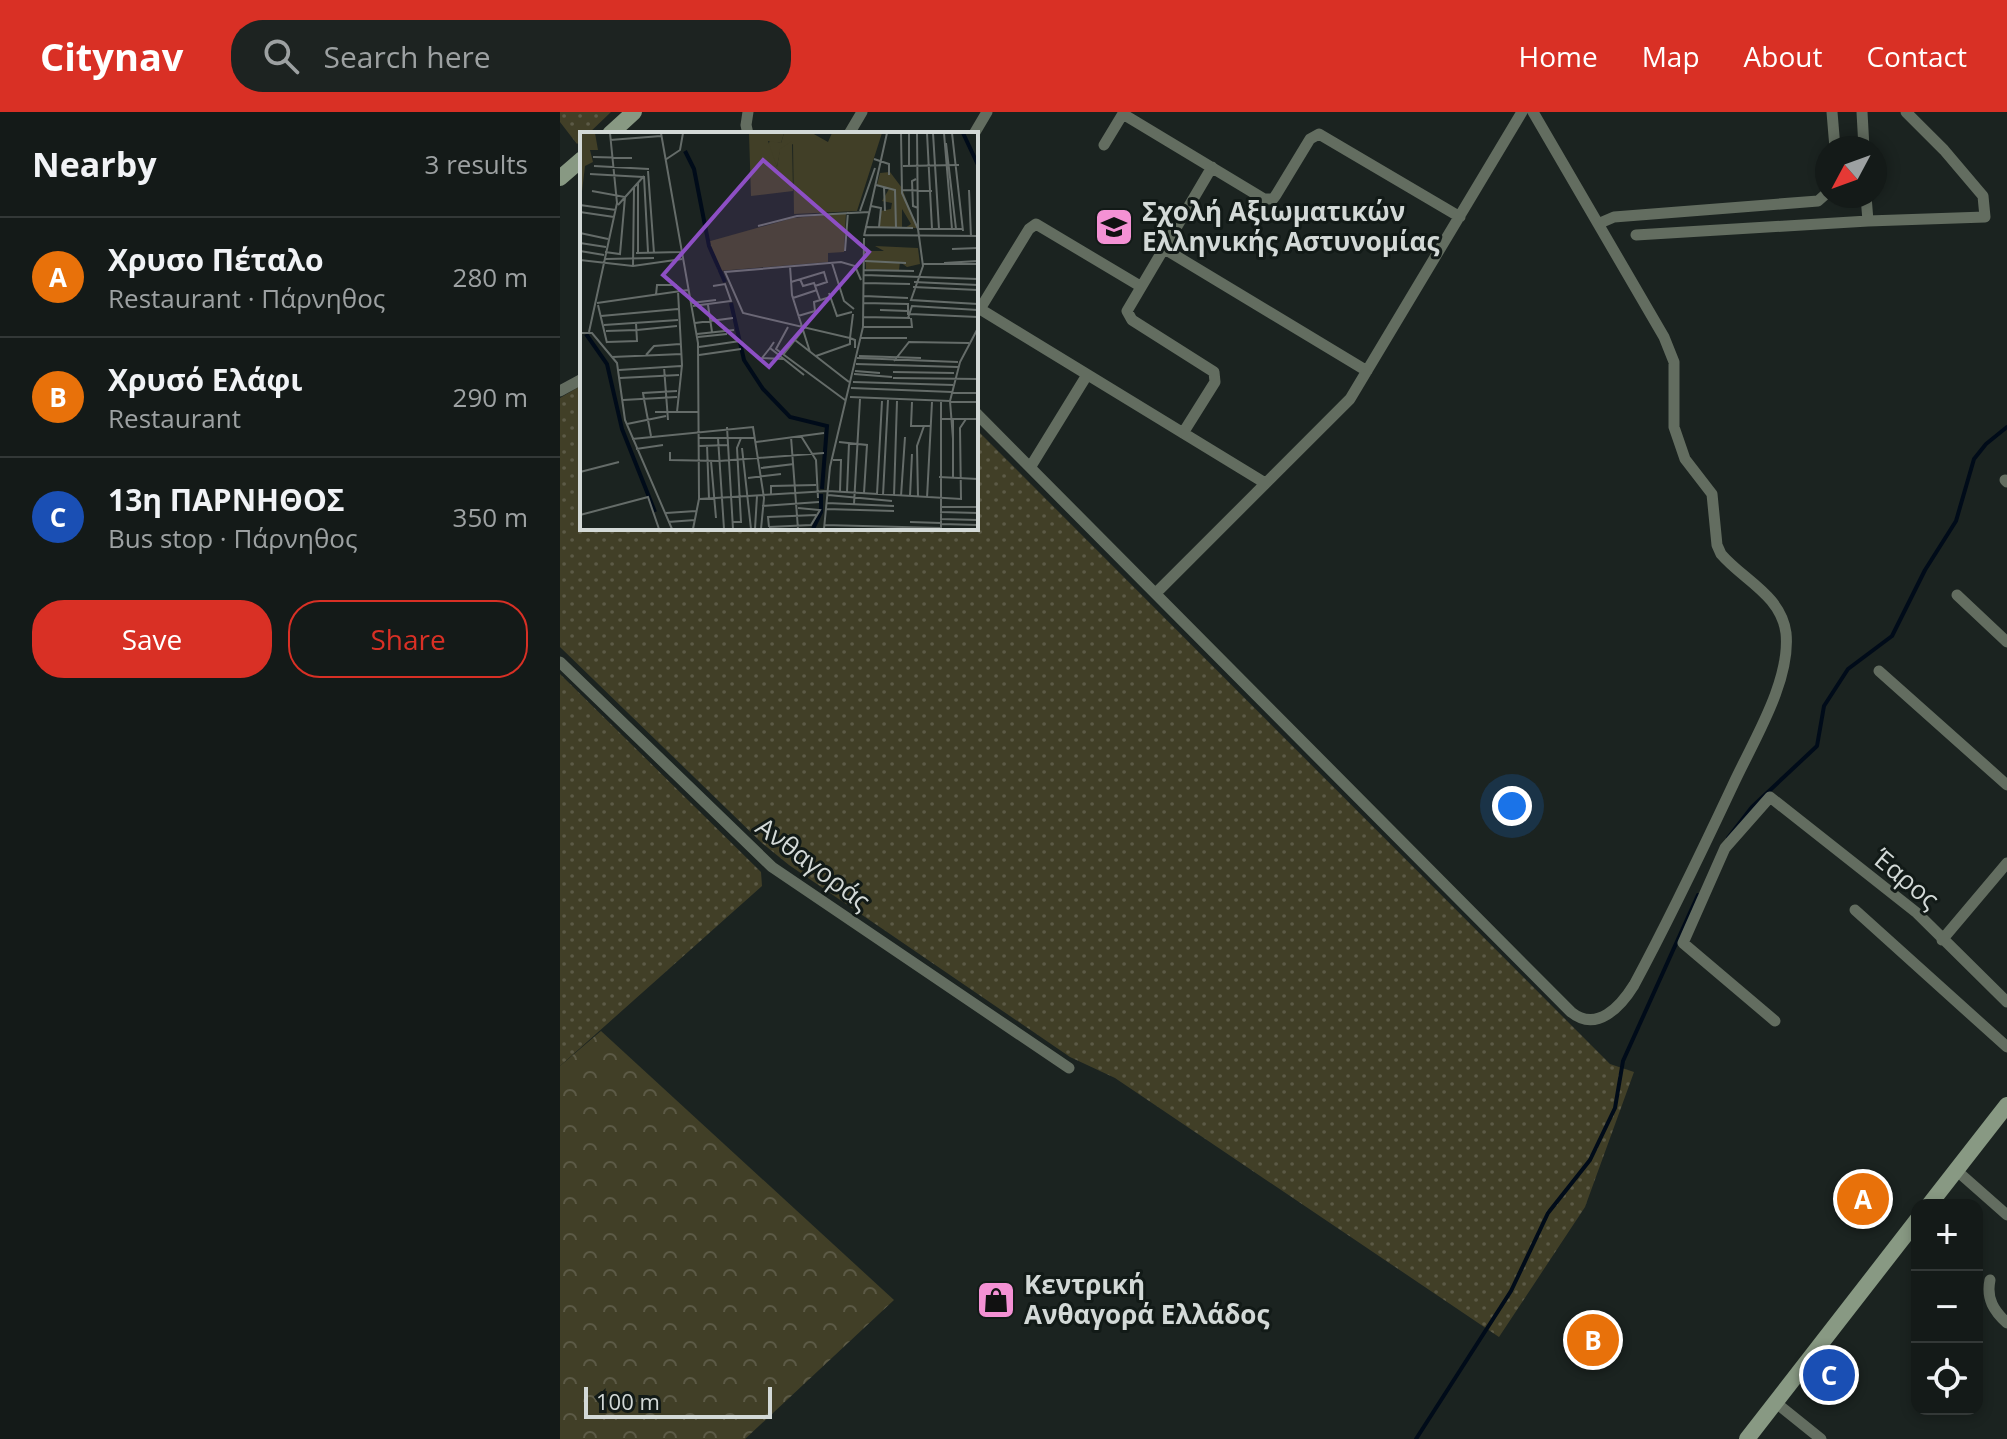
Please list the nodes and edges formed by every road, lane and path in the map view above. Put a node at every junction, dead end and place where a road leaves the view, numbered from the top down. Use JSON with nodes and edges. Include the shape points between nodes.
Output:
{"nodes":[{"id":1,"x":634,"y":112,"type":"edge"},
{"id":2,"x":748,"y":112,"type":"edge"},
{"id":3,"x":862,"y":112,"type":"edge"},
{"id":4,"x":970,"y":112,"type":"edge"},
{"id":5,"x":1522,"y":112,"type":"edge"},
{"id":6,"x":1533,"y":112,"type":"edge"},
{"id":7,"x":1832,"y":112,"type":"edge"},
{"id":8,"x":1862,"y":112,"type":"edge"},
{"id":9,"x":1906,"y":112,"type":"edge"},
{"id":10,"x":1123,"y":113,"type":"edge"},
{"id":11,"x":985,"y":116,"type":"edge"},
{"id":12,"x":612,"y":132,"type":"edge"},
{"id":13,"x":748,"y":132,"type":"edge"},
{"id":14,"x":850,"y":132,"type":"edge"},
{"id":15,"x":1834,"y":136,"type":"edge"},
{"id":16,"x":1863,"y":136,"type":"edge"},
{"id":17,"x":1104,"y":145,"type":"dead end"},
{"id":18,"x":580,"y":161,"type":"edge"},
{"id":19,"x":1212,"y":167,"type":"junction"},
{"id":20,"x":560,"y":178,"type":"edge"},
{"id":21,"x":1815,"y":201,"type":"edge"},
{"id":22,"x":1867,"y":208,"type":"edge"},
{"id":23,"x":1460,"y":217,"type":"junction"},
{"id":24,"x":1868,"y":221,"type":"junction"},
{"id":25,"x":1600,"y":223,"type":"junction"},
{"id":26,"x":1636,"y":235,"type":"dead end"},
{"id":27,"x":1163,"y":248,"type":"junction"},
{"id":28,"x":1140,"y":286,"type":"junction"},
{"id":29,"x":1367,"y":371,"type":"junction"},
{"id":30,"x":1087,"y":375,"type":"junction"},
{"id":31,"x":580,"y":380,"type":"edge"},
{"id":32,"x":560,"y":391,"type":"edge"},
{"id":33,"x":978,"y":415,"type":"edge"},
{"id":34,"x":1183,"y":433,"type":"junction"},
{"id":35,"x":1031,"y":466,"type":"junction"},
{"id":36,"x":1265,"y":483,"type":"junction"},
{"id":37,"x":1157,"y":592,"type":"junction"},
{"id":38,"x":1957,"y":595,"type":"dead end"},
{"id":39,"x":2007,"y":642,"type":"edge"},
{"id":40,"x":560,"y":662,"type":"edge"},
{"id":41,"x":1879,"y":671,"type":"dead end"},
{"id":42,"x":2007,"y":785,"type":"edge"},
{"id":43,"x":2007,"y":863,"type":"edge"},
{"id":44,"x":1855,"y":910,"type":"dead end"},
{"id":45,"x":1942,"y":940,"type":"junction"},
{"id":46,"x":2007,"y":1002,"type":"edge"},
{"id":47,"x":1775,"y":1021,"type":"dead end"},
{"id":48,"x":2007,"y":1047,"type":"edge"},
{"id":49,"x":1069,"y":1068,"type":"dead end"},
{"id":50,"x":2007,"y":1105,"type":"edge"},
{"id":51,"x":1956,"y":1170,"type":"junction"},
{"id":52,"x":1934,"y":1199,"type":"edge"},
{"id":53,"x":2007,"y":1215,"type":"edge"},
{"id":54,"x":1911,"y":1228,"type":"edge"},
{"id":55,"x":1990,"y":1280,"type":"dead end"},
{"id":56,"x":2007,"y":1323,"type":"edge"},
{"id":57,"x":1775,"y":1402,"type":"junction"},
{"id":58,"x":1747,"y":1439,"type":"edge"},
{"id":59,"x":1821,"y":1439,"type":"edge"}],
"edges":[{"from":1,"to":12,"type":"main road"},
{"from":2,"to":13,"type":"street"},
{"from":3,"to":14,"type":"street"},
{"from":4,"to":11,"type":"street"},
{"from":5,"to":23,"type":"street"},
{"from":6,"to":25,"type":"street"},
{"from":7,"to":15,"type":"street"},
{"from":8,"to":16,"type":"street"},
{"from":9,"to":24,"type":"street","via":[[1983,196],[1985,217]]},
{"from":10,"to":17,"type":"street"},
{"from":10,"to":19,"type":"street"},
{"from":18,"to":20,"type":"main road"},
{"from":19,"to":23,"type":"street","via":[[1264,199],[1273,199],[1310,139],[1319,134]]},
{"from":19,"to":27,"type":"street"},
{"from":21,"to":25,"type":"street","via":[[1614,217]]},
{"from":22,"to":24,"type":"street"},
{"from":23,"to":29,"type":"street"},
{"from":24,"to":26,"type":"street"},
{"from":25,"to":37,"type":"street","via":[[1674,362],[1674,427],[1685,459],[1712,494],[1721,554],[1776,606],[1786,631],[1775,696],[1642,969],[1612,1011],[1591,1020],[1571,1012]]},
{"from":27,"to":28,"type":"street"},
{"from":27,"to":29,"type":"street"},
{"from":28,"to":30,"type":"street","via":[[1036,224],[980,309]]},
{"from":28,"to":34,"type":"street","via":[[1128,316],[1211,368],[1216,377]]},
{"from":29,"to":36,"type":"street","via":[[1341,409]]},
{"from":30,"to":34,"type":"street"},
{"from":30,"to":35,"type":"street"},
{"from":31,"to":32,"type":"street"},
{"from":33,"to":35,"type":"street"},
{"from":34,"to":36,"type":"street"},
{"from":35,"to":37,"type":"street"},
{"from":36,"to":37,"type":"street"},
{"from":38,"to":39,"type":"street"},
{"from":40,"to":49,"type":"street","name":"Ανθαγοράς","via":[[772,867]]},
{"from":41,"to":42,"type":"street"},
{"from":43,"to":45,"type":"street"},
{"from":44,"to":48,"type":"street"},
{"from":45,"to":46,"type":"street","name":"Έαρος"},
{"from":45,"to":47,"type":"street","name":"Έαρος","via":[[1917,913],[1770,797],[1725,848],[1683,943]]},
{"from":50,"to":51,"type":"main road"},
{"from":51,"to":52,"type":"main road"},
{"from":51,"to":53,"type":"street"},
{"from":54,"to":57,"type":"main road"},
{"from":55,"to":56,"type":"street","via":[[1988,1297]]},
{"from":57,"to":58,"type":"main road"},
{"from":57,"to":59,"type":"street"}]}
